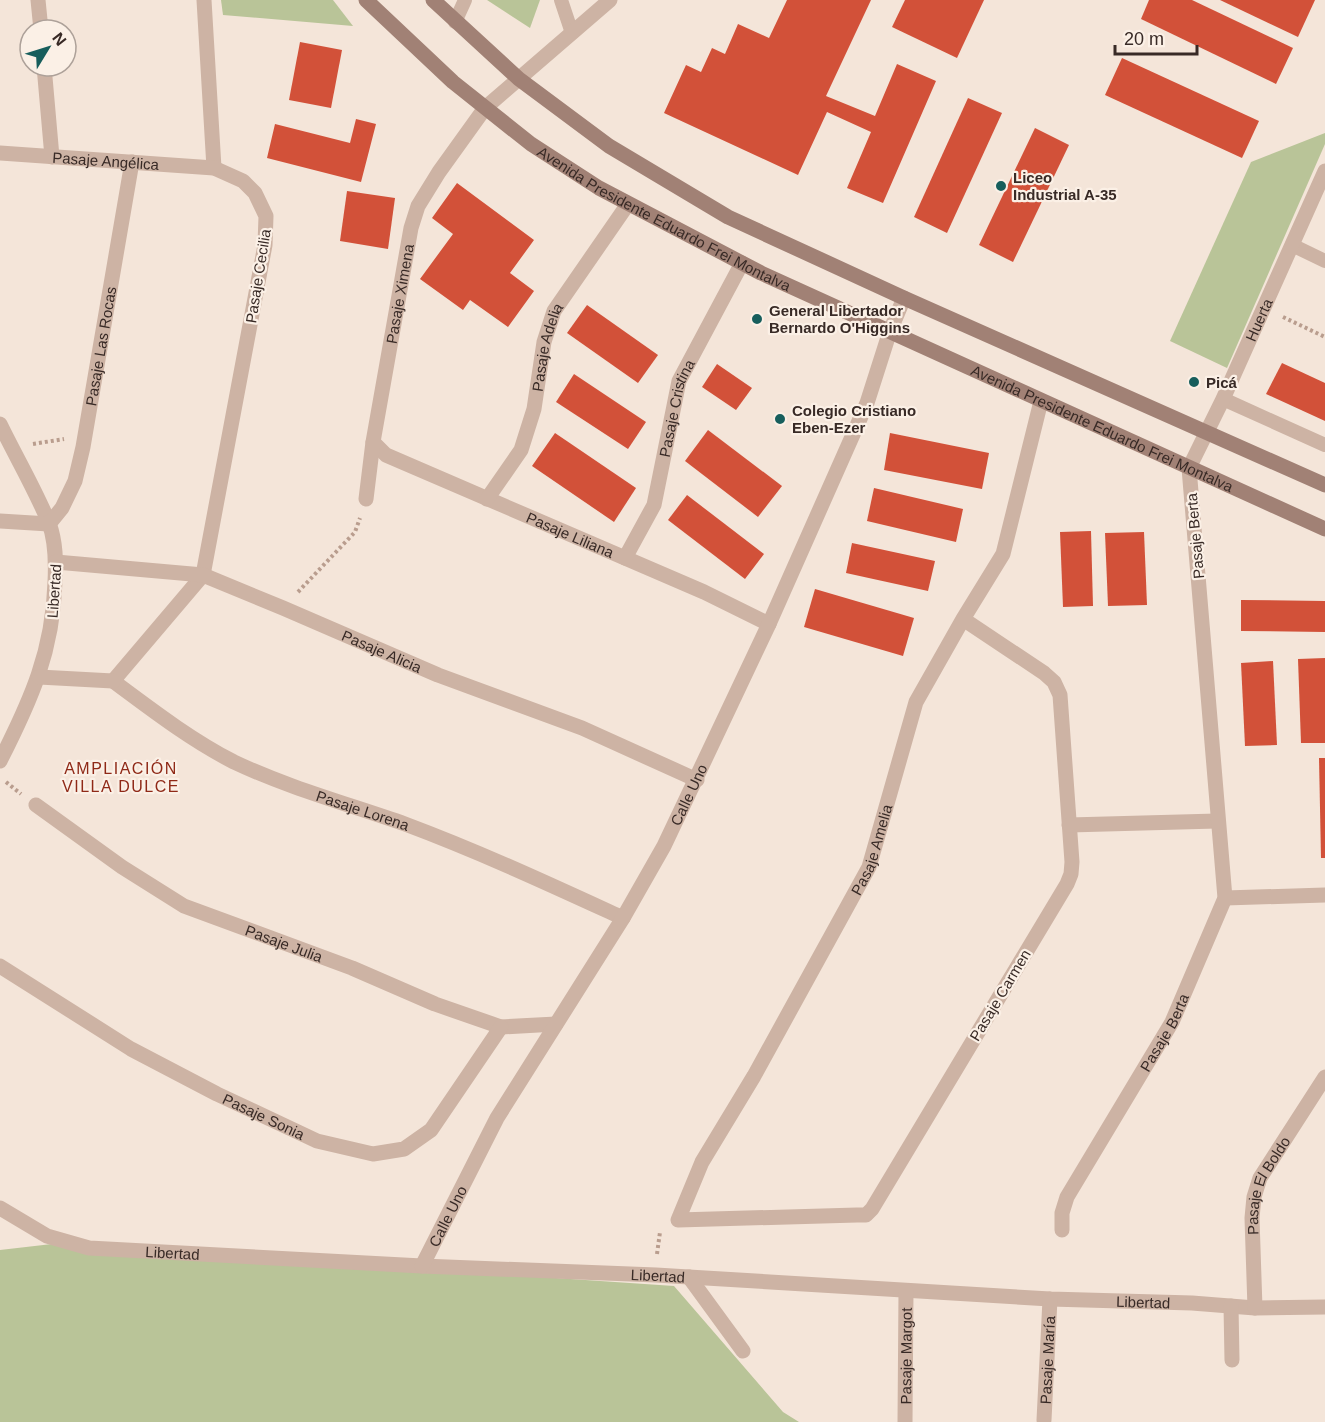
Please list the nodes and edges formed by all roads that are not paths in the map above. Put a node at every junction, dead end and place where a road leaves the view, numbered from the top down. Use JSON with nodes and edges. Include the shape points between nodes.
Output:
{"nodes":[{"id":1,"x":38,"y":0,"type":"edge"},
{"id":2,"x":204,"y":0,"type":"edge"},
{"id":3,"x":366,"y":0,"type":"edge"},
{"id":4,"x":432,"y":0,"type":"edge"},
{"id":5,"x":465,"y":0,"type":"edge"},
{"id":6,"x":561,"y":0,"type":"edge"},
{"id":7,"x":610,"y":0,"type":"edge"},
{"id":8,"x":40,"y":18,"type":"edge"},
{"id":9,"x":455,"y":22,"type":"junction"},
{"id":10,"x":572,"y":33,"type":"junction"},
{"id":11,"x":45,"y":78,"type":"edge"},
{"id":12,"x":519,"y":79,"type":"junction"},
{"id":13,"x":485,"y":108,"type":"junction"},
{"id":14,"x":0,"y":153,"type":"edge"},
{"id":15,"x":52,"y":158,"type":"junction"},
{"id":16,"x":132,"y":162,"type":"junction"},
{"id":17,"x":214,"y":168,"type":"junction"},
{"id":18,"x":1325,"y":171,"type":"edge"},
{"id":19,"x":628,"y":204,"type":"junction"},
{"id":20,"x":1292,"y":245,"type":"junction"},
{"id":21,"x":1325,"y":261,"type":"edge"},
{"id":22,"x":742,"y":263,"type":"junction"},
{"id":23,"x":903,"y":298,"type":"junction"},
{"id":24,"x":890,"y":332,"type":"junction"},
{"id":25,"x":1223,"y":399,"type":"junction"},
{"id":26,"x":1041,"y":400,"type":"junction"},
{"id":27,"x":0,"y":423,"type":"edge"},
{"id":28,"x":1208,"y":432,"type":"junction"},
{"id":29,"x":373,"y":442,"type":"junction"},
{"id":30,"x":1325,"y":445,"type":"edge"},
{"id":31,"x":1190,"y":468,"type":"junction"},
{"id":32,"x":1325,"y":485,"type":"edge"},
{"id":33,"x":487,"y":499,"type":"junction"},
{"id":34,"x":366,"y":500,"type":"road end"},
{"id":35,"x":0,"y":521,"type":"edge"},
{"id":36,"x":49,"y":524,"type":"junction"},
{"id":37,"x":1325,"y":528,"type":"edge"},
{"id":38,"x":625,"y":558,"type":"junction"},
{"id":39,"x":56,"y":562,"type":"junction"},
{"id":40,"x":203,"y":575,"type":"junction"},
{"id":41,"x":963,"y":619,"type":"junction"},
{"id":42,"x":769,"y":624,"type":"junction"},
{"id":43,"x":39,"y":677,"type":"junction"},
{"id":44,"x":113,"y":681,"type":"junction"},
{"id":45,"x":0,"y":761,"type":"edge"},
{"id":46,"x":697,"y":780,"type":"junction"},
{"id":47,"x":36,"y":805,"type":"dead end"},
{"id":48,"x":1217,"y":820,"type":"junction"},
{"id":49,"x":1069,"y":825,"type":"junction"},
{"id":50,"x":1325,"y":894,"type":"edge"},
{"id":51,"x":1225,"y":898,"type":"junction"},
{"id":52,"x":623,"y":918,"type":"junction"},
{"id":53,"x":0,"y":966,"type":"edge"},
{"id":54,"x":555,"y":1024,"type":"junction"},
{"id":55,"x":501,"y":1027,"type":"junction"},
{"id":56,"x":1325,"y":1077,"type":"edge"},
{"id":57,"x":0,"y":1208,"type":"edge"},
{"id":58,"x":678,"y":1220,"type":"joint"},
{"id":59,"x":1062,"y":1230,"type":"dead end"},
{"id":60,"x":422,"y":1266,"type":"junction"},
{"id":61,"x":689,"y":1278,"type":"junction"},
{"id":62,"x":906,"y":1291,"type":"junction"},
{"id":63,"x":1050,"y":1299,"type":"junction"},
{"id":64,"x":1231,"y":1306,"type":"junction"},
{"id":65,"x":1325,"y":1307,"type":"edge"},
{"id":66,"x":1254,"y":1308,"type":"junction"},
{"id":67,"x":743,"y":1351,"type":"dead end"},
{"id":68,"x":1232,"y":1360,"type":"dead end"},
{"id":69,"x":1044,"y":1420,"type":"dead end"},
{"id":70,"x":905,"y":1422,"type":"edge"}],
"edges":[{"from":1,"to":8,"type":"street"},
{"from":2,"to":17,"type":"street"},
{"from":3,"to":13,"type":"main road","name":"Avenida Presidente Eduardo Frei Montalva"},
{"from":4,"to":9,"type":"main road","name":"Avenida Presidente Eduardo Frei Montalva"},
{"from":5,"to":9,"type":"lane"},
{"from":6,"to":10,"type":"lane"},
{"from":7,"to":10,"type":"street","name":"Pasaje Ximena"},
{"from":9,"to":12,"type":"main road","name":"Avenida Presidente Eduardo Frei Montalva"},
{"from":10,"to":12,"type":"street","name":"Pasaje Ximena"},
{"from":11,"to":15,"type":"street"},
{"from":12,"to":13,"type":"street","name":"Pasaje Ximena"},
{"from":12,"to":23,"type":"main road","name":"Avenida Presidente Eduardo Frei Montalva","via":[[609,146],[728,217]]},
{"from":13,"to":19,"type":"main road","name":"Avenida Presidente Eduardo Frei Montalva","via":[[531,144]]},
{"from":13,"to":29,"type":"street","name":"Pasaje Ximena","via":[[418,206]]},
{"from":14,"to":15,"type":"street","name":"Pasaje Angélica"},
{"from":15,"to":16,"type":"street","name":"Pasaje Angélica"},
{"from":16,"to":17,"type":"street","name":"Pasaje Angélica"},
{"from":16,"to":36,"type":"street","name":"Pasaje Las Rocas","via":[[75,481]]},
{"from":17,"to":40,"type":"street","name":"Pasaje Cecilia","via":[[243,181],[255,193],[266,216],[265,245]]},
{"from":18,"to":20,"type":"street","name":"Huerta"},
{"from":19,"to":22,"type":"main road","name":"Avenida Presidente Eduardo Frei Montalva"},
{"from":19,"to":33,"type":"street","name":"Pasaje Adelia","via":[[554,311],[544,342],[534,409],[521,450]]},
{"from":20,"to":21,"type":"lane"},
{"from":20,"to":25,"type":"street","name":"Huerta"},
{"from":22,"to":24,"type":"main road","name":"Avenida Presidente Eduardo Frei Montalva"},
{"from":22,"to":38,"type":"street","name":"Pasaje Cristina","via":[[679,381],[654,505]]},
{"from":23,"to":24,"type":"street","name":"Calle Uno"},
{"from":23,"to":28,"type":"main road","name":"Avenida Presidente Eduardo Frei Montalva"},
{"from":24,"to":26,"type":"main road","name":"Avenida Presidente Eduardo Frei Montalva"},
{"from":24,"to":42,"type":"street","name":"Calle Uno","via":[[867,403]]},
{"from":25,"to":28,"type":"street","name":"Huerta"},
{"from":25,"to":30,"type":"lane"},
{"from":26,"to":31,"type":"main road","name":"Avenida Presidente Eduardo Frei Montalva"},
{"from":26,"to":41,"type":"street","name":"Pasaje Amelia","via":[[1003,554]]},
{"from":27,"to":36,"type":"street","name":"Libertad"},
{"from":28,"to":31,"type":"street","name":"Huerta"},
{"from":28,"to":32,"type":"main road","name":"Avenida Presidente Eduardo Frei Montalva"},
{"from":29,"to":33,"type":"street","name":"Pasaje Liliana","via":[[386,455]]},
{"from":29,"to":34,"type":"street","name":"Pasaje Ximena"},
{"from":31,"to":37,"type":"main road","name":"Avenida Presidente Eduardo Frei Montalva"},
{"from":31,"to":48,"type":"street","name":"Pasaje Berta"},
{"from":33,"to":38,"type":"street","name":"Pasaje Liliana"},
{"from":35,"to":36,"type":"street"},
{"from":36,"to":39,"type":"street","name":"Libertad"},
{"from":38,"to":42,"type":"street","name":"Pasaje Liliana"},
{"from":39,"to":40,"type":"street","name":"Pasaje Alicia"},
{"from":39,"to":43,"type":"street","name":"Libertad","via":[[54,611]]},
{"from":40,"to":44,"type":"street"},
{"from":40,"to":46,"type":"street","name":"Pasaje Alicia","via":[[438,675],[582,728]]},
{"from":41,"to":49,"type":"street","name":"Pasaje Carmen","via":[[1054,682],[1060,695]]},
{"from":41,"to":58,"type":"street","name":"Pasaje Amelia","via":[[916,702],[869,867],[702,1162]]},
{"from":42,"to":46,"type":"street","name":"Calle Uno"},
{"from":43,"to":44,"type":"street"},
{"from":43,"to":45,"type":"street","name":"Libertad"},
{"from":44,"to":52,"type":"street","name":"Pasaje Lorena","via":[[177,728],[234,761],[504,863]]},
{"from":46,"to":52,"type":"street","name":"Calle Uno"},
{"from":47,"to":55,"type":"street","name":"Pasaje Julia","via":[[184,906]]},
{"from":48,"to":49,"type":"street"},
{"from":48,"to":51,"type":"street","name":"Pasaje Berta"},
{"from":49,"to":58,"type":"street","name":"Pasaje Carmen","via":[[1072,862],[1067,884],[872,1209],[866,1215]]},
{"from":50,"to":51,"type":"street"},
{"from":51,"to":59,"type":"street","name":"Pasaje Berta","via":[[1172,1022],[1067,1197]]},
{"from":52,"to":54,"type":"street","name":"Calle Uno"},
{"from":53,"to":55,"type":"street","name":"Pasaje Sonia","via":[[131,1049],[217,1094],[317,1141],[373,1154],[404,1149],[431,1130]]},
{"from":54,"to":55,"type":"street","name":"Pasaje Julia"},
{"from":54,"to":60,"type":"street","name":"Calle Uno","via":[[496,1118]]},
{"from":56,"to":66,"type":"street","name":"Pasaje El Boldo","via":[[1260,1178],[1254,1197]]},
{"from":57,"to":60,"type":"street","name":"Libertad","via":[[46,1236],[89,1248]]},
{"from":60,"to":61,"type":"street","name":"Libertad"},
{"from":61,"to":62,"type":"street","name":"Libertad"},
{"from":61,"to":67,"type":"street"},
{"from":62,"to":63,"type":"street","name":"Libertad"},
{"from":62,"to":70,"type":"street","name":"Pasaje Margot"},
{"from":63,"to":64,"type":"street","name":"Libertad"},
{"from":63,"to":69,"type":"street","name":"Pasaje María"},
{"from":64,"to":66,"type":"street","name":"Libertad"},
{"from":64,"to":68,"type":"street"},
{"from":65,"to":66,"type":"street","name":"Libertad"}]}
